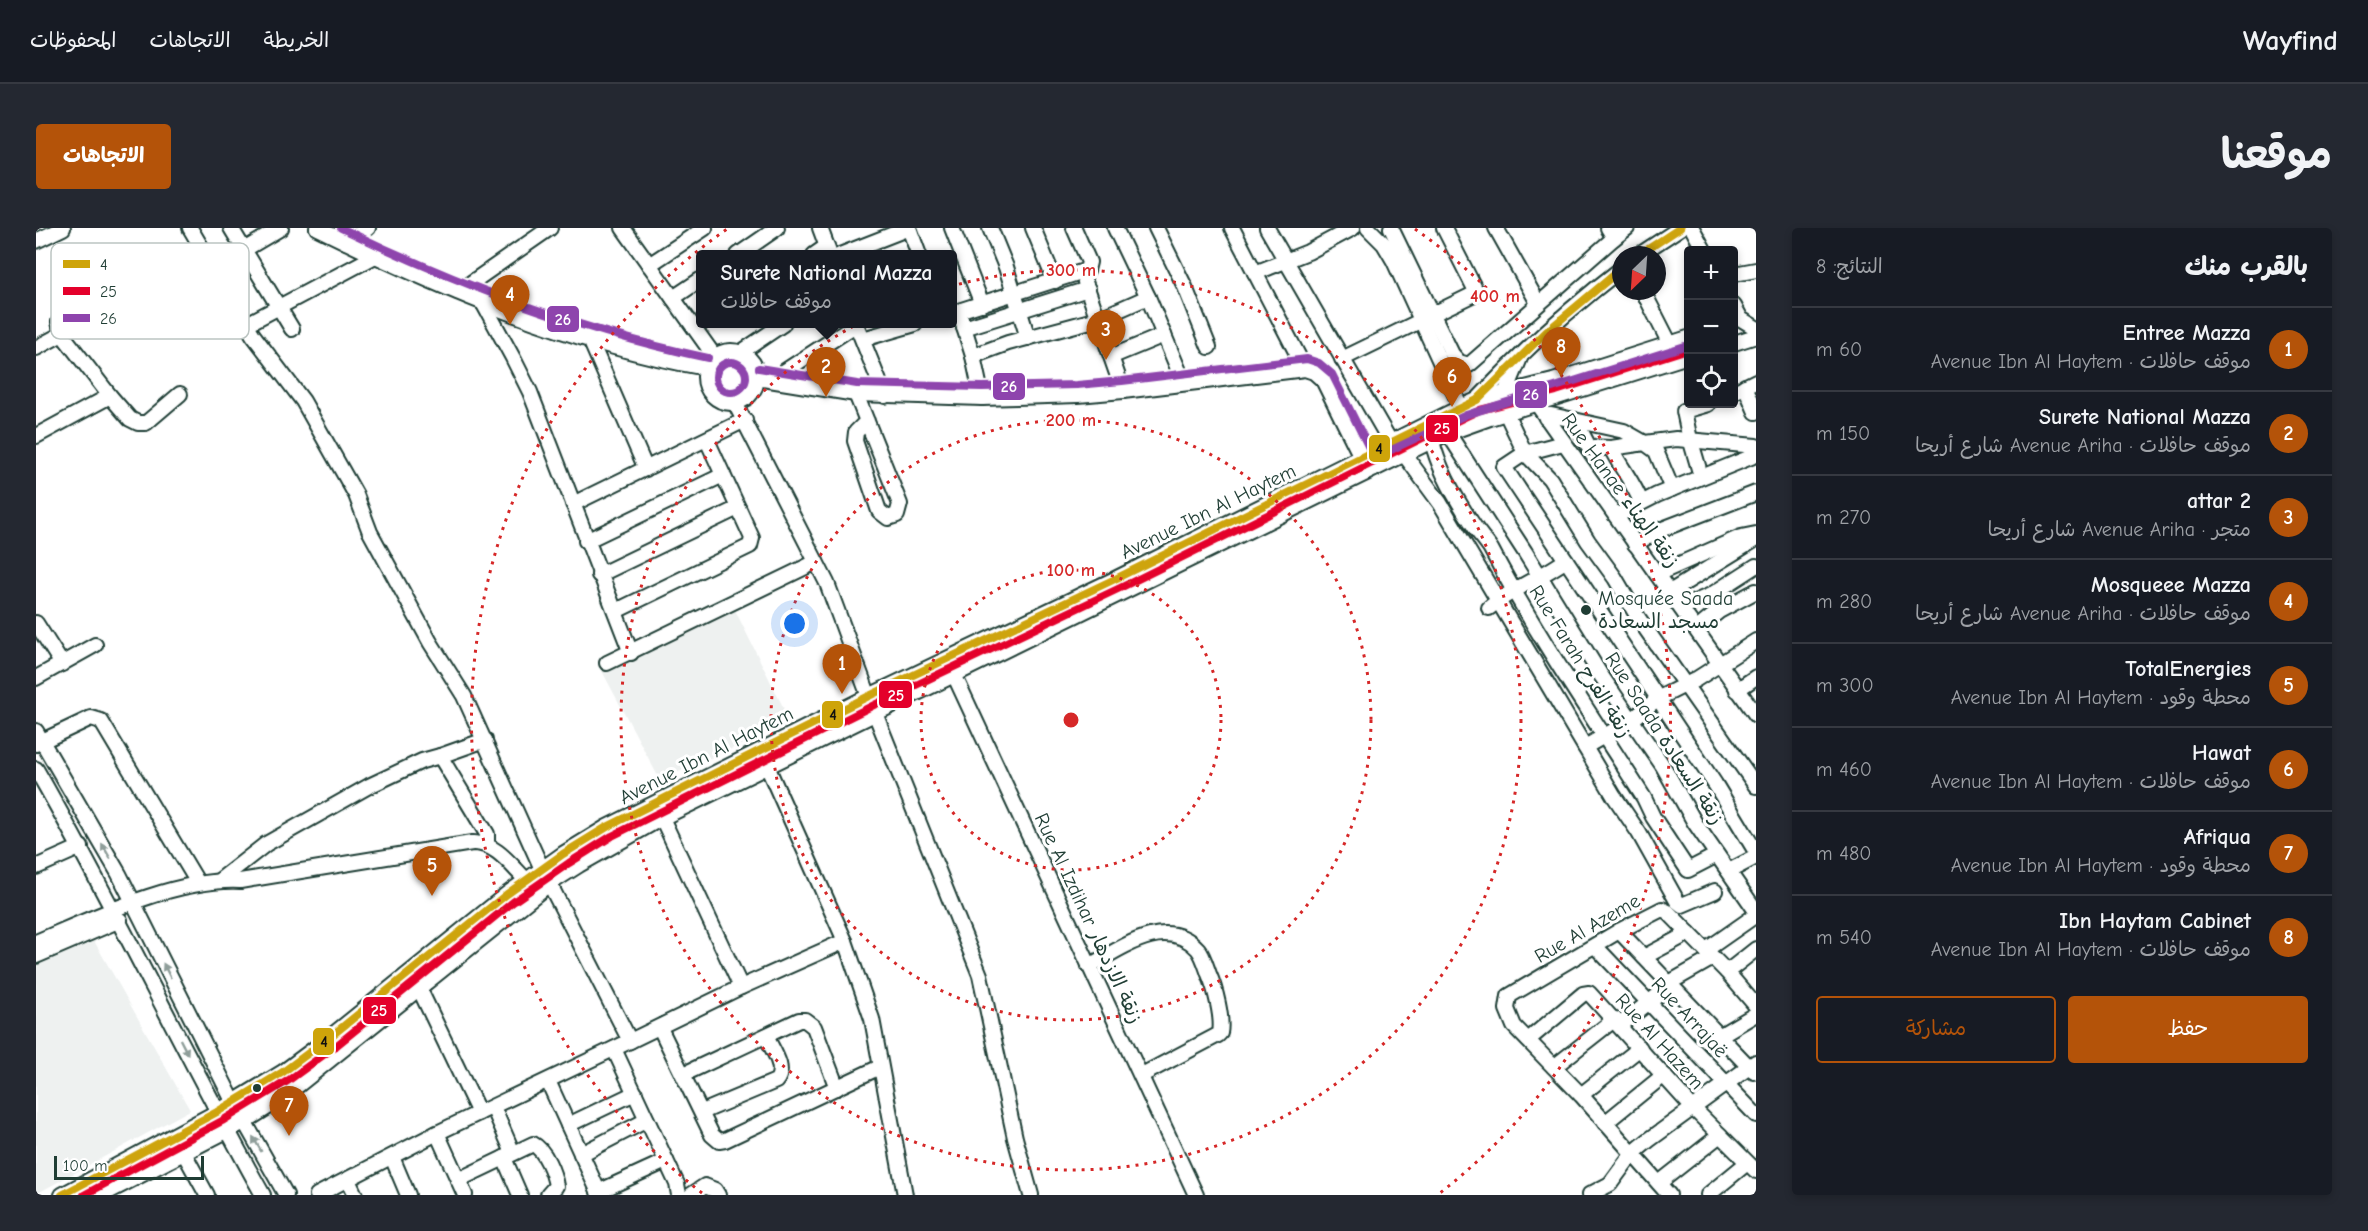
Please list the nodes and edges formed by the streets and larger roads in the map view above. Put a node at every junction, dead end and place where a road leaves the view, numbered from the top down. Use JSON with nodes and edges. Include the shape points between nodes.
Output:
{"nodes":[{"id":1,"x":63,"y":228,"type":"edge"},
{"id":2,"x":190,"y":228,"type":"edge"},
{"id":3,"x":231,"y":228,"type":"edge"},
{"id":4,"x":281,"y":228,"type":"edge"},
{"id":5,"x":317,"y":228,"type":"edge"},
{"id":6,"x":368,"y":228,"type":"edge"},
{"id":7,"x":550,"y":228,"type":"edge"},
{"id":8,"x":705,"y":228,"type":"edge"},
{"id":9,"x":777,"y":228,"type":"edge"},
{"id":10,"x":819,"y":228,"type":"edge"},
{"id":11,"x":909,"y":228,"type":"edge"},
{"id":12,"x":952,"y":228,"type":"edge"},
{"id":13,"x":990,"y":228,"type":"edge"},
{"id":14,"x":1033,"y":228,"type":"edge"},
{"id":15,"x":1074,"y":228,"type":"edge"},
{"id":16,"x":1116,"y":228,"type":"edge"},
{"id":17,"x":1156,"y":228,"type":"edge"},
{"id":18,"x":1232,"y":228,"type":"edge"},
{"id":19,"x":1267,"y":228,"type":"edge"},
{"id":20,"x":1353,"y":228,"type":"edge"},
{"id":21,"x":1368,"y":228,"type":"edge"},
{"id":22,"x":1391,"y":228,"type":"edge"},
{"id":23,"x":1444,"y":228,"type":"edge"},
{"id":24,"x":1496,"y":228,"type":"edge"},
{"id":25,"x":1628,"y":228,"type":"edge"},
{"id":26,"x":1680,"y":228,"type":"edge"},
{"id":27,"x":1692,"y":228,"type":"edge"},
{"id":28,"x":626,"y":229,"type":"edge"},
{"id":29,"x":1611,"y":233,"type":"edge"},
{"id":30,"x":36,"y":242,"type":"edge"},
{"id":31,"x":346,"y":242,"type":"junction"},
{"id":32,"x":199,"y":243,"type":"edge"},
{"id":33,"x":242,"y":243,"type":"edge"},
{"id":34,"x":249,"y":246,"type":"edge"},
{"id":35,"x":1653,"y":246,"type":"edge"},
{"id":36,"x":1702,"y":246,"type":"edge"},
{"id":37,"x":872,"y":249,"type":"edge"},
{"id":38,"x":745,"y":250,"type":"edge"},
{"id":39,"x":828,"y":250,"type":"edge"},
{"id":40,"x":917,"y":250,"type":"edge"},
{"id":41,"x":249,"y":255,"type":"edge"},
{"id":42,"x":375,"y":256,"type":"junction"},
{"id":43,"x":1286,"y":261,"type":"junction"},
{"id":44,"x":650,"y":265,"type":"junction"},
{"id":45,"x":1756,"y":270,"type":"edge"},
{"id":46,"x":1082,"y":273,"type":"junction"},
{"id":47,"x":1255,"y":273,"type":"junction"},
{"id":48,"x":1738,"y":273,"type":"edge"},
{"id":49,"x":1612,"y":276,"type":"edge"},
{"id":50,"x":1055,"y":281,"type":"junction"},
{"id":51,"x":696,"y":283,"type":"edge"},
{"id":52,"x":1088,"y":289,"type":"junction"},
{"id":53,"x":458,"y":292,"type":"junction"},
{"id":54,"x":1014,"y":294,"type":"junction"},
{"id":55,"x":1148,"y":297,"type":"junction"},
{"id":56,"x":673,"y":298,"type":"junction"},
{"id":57,"x":1648,"y":300,"type":"edge"},
{"id":58,"x":482,"y":301,"type":"junction"},
{"id":59,"x":984,"y":303,"type":"junction"},
{"id":60,"x":1538,"y":303,"type":"junction"},
{"id":61,"x":280,"y":307,"type":"junction"},
{"id":62,"x":1020,"y":310,"type":"junction"},
{"id":63,"x":957,"y":311,"type":"edge"},
{"id":64,"x":957,"y":316,"type":"edge"},
{"id":65,"x":1756,"y":316,"type":"edge"},
{"id":66,"x":1427,"y":317,"type":"junction"},
{"id":67,"x":991,"y":319,"type":"junction"},
{"id":68,"x":1098,"y":319,"type":"junction"},
{"id":69,"x":1738,"y":321,"type":"edge"},
{"id":70,"x":1738,"y":321,"type":"edge"},
{"id":71,"x":249,"y":323,"type":"edge"},
{"id":72,"x":249,"y":327,"type":"edge"},
{"id":73,"x":777,"y":328,"type":"edge"},
{"id":74,"x":850,"y":328,"type":"edge"},
{"id":75,"x":858,"y":328,"type":"edge"},
{"id":76,"x":896,"y":328,"type":"edge"},
{"id":77,"x":964,"y":328,"type":"junction"},
{"id":78,"x":1756,"y":328,"type":"edge"},
{"id":79,"x":292,"y":329,"type":"dead end"},
{"id":80,"x":1164,"y":335,"type":"junction"},
{"id":81,"x":1756,"y":336,"type":"edge"},
{"id":82,"x":1028,"y":338,"type":"junction"},
{"id":83,"x":53,"y":339,"type":"edge"},
{"id":84,"x":66,"y":339,"type":"edge"},
{"id":85,"x":862,"y":339,"type":"junction"},
{"id":86,"x":1684,"y":340,"type":"edge"},
{"id":87,"x":591,"y":342,"type":"junction"},
{"id":88,"x":1738,"y":342,"type":"edge"},
{"id":89,"x":1670,"y":344,"type":"junction"},
{"id":90,"x":1209,"y":347,"type":"dead end"},
{"id":91,"x":36,"y":348,"type":"edge"},
{"id":92,"x":740,"y":353,"type":"junction"},
{"id":93,"x":973,"y":356,"type":"junction"},
{"id":94,"x":1113,"y":356,"type":"junction"},
{"id":95,"x":1520,"y":358,"type":"junction"},
{"id":96,"x":1684,"y":358,"type":"edge"},
{"id":97,"x":1342,"y":359,"type":"junction"},
{"id":98,"x":710,"y":363,"type":"junction"},
{"id":99,"x":1305,"y":369,"type":"junction"},
{"id":100,"x":757,"y":378,"type":"junction"},
{"id":101,"x":771,"y":380,"type":"junction"},
{"id":102,"x":1184,"y":383,"type":"junction"},
{"id":103,"x":1745,"y":386,"type":"edge"},
{"id":104,"x":1123,"y":391,"type":"junction"},
{"id":105,"x":180,"y":394,"type":"dead end"},
{"id":106,"x":856,"y":394,"type":"junction"},
{"id":107,"x":1505,"y":394,"type":"junction"},
{"id":108,"x":110,"y":396,"type":"junction"},
{"id":109,"x":885,"y":396,"type":"junction"},
{"id":110,"x":982,"y":398,"type":"junction"},
{"id":111,"x":1477,"y":400,"type":"junction"},
{"id":112,"x":735,"y":403,"type":"junction"},
{"id":113,"x":1537,"y":404,"type":"junction"},
{"id":114,"x":1461,"y":407,"type":"junction"},
{"id":115,"x":1694,"y":408,"type":"edge"},
{"id":116,"x":1756,"y":412,"type":"edge"},
{"id":117,"x":1506,"y":413,"type":"junction"},
{"id":118,"x":1546,"y":418,"type":"junction"},
{"id":119,"x":745,"y":420,"type":"junction"},
{"id":120,"x":1575,"y":420,"type":"junction"},
{"id":121,"x":867,"y":421,"type":"junction"},
{"id":122,"x":1469,"y":425,"type":"junction"},
{"id":123,"x":1448,"y":433,"type":"junction"},
{"id":124,"x":36,"y":436,"type":"edge"},
{"id":125,"x":707,"y":440,"type":"junction"},
{"id":126,"x":1690,"y":440,"type":"junction"},
{"id":127,"x":1390,"y":441,"type":"junction"},
{"id":128,"x":1432,"y":441,"type":"junction"},
{"id":129,"x":1563,"y":443,"type":"junction"},
{"id":130,"x":1646,"y":443,"type":"junction"},
{"id":131,"x":1756,"y":446,"type":"edge"},
{"id":132,"x":1611,"y":448,"type":"junction"},
{"id":133,"x":1525,"y":453,"type":"junction"},
{"id":134,"x":1404,"y":454,"type":"junction"},
{"id":135,"x":1756,"y":455,"type":"edge"},
{"id":136,"x":1361,"y":457,"type":"junction"},
{"id":137,"x":646,"y":469,"type":"junction"},
{"id":138,"x":1369,"y":472,"type":"junction"},
{"id":139,"x":723,"y":475,"type":"junction"},
{"id":140,"x":1701,"y":476,"type":"junction"},
{"id":141,"x":1672,"y":489,"type":"junction"},
{"id":142,"x":1756,"y":493,"type":"edge"},
{"id":143,"x":1641,"y":502,"type":"junction"},
{"id":144,"x":573,"y":504,"type":"junction"},
{"id":145,"x":738,"y":508,"type":"junction"},
{"id":146,"x":1616,"y":516,"type":"junction"},
{"id":147,"x":1756,"y":534,"type":"edge"},
{"id":148,"x":1756,"y":539,"type":"edge"},
{"id":149,"x":586,"y":541,"type":"junction"},
{"id":150,"x":1635,"y":544,"type":"junction"},
{"id":151,"x":1566,"y":560,"type":"junction"},
{"id":152,"x":816,"y":562,"type":"junction"},
{"id":153,"x":1756,"y":566,"type":"edge"},
{"id":154,"x":1657,"y":574,"type":"junction"},
{"id":155,"x":599,"y":575,"type":"junction"},
{"id":156,"x":1540,"y":576,"type":"junction"},
{"id":157,"x":1514,"y":591,"type":"junction"},
{"id":158,"x":1756,"y":591,"type":"edge"},
{"id":159,"x":1670,"y":592,"type":"junction"},
{"id":160,"x":1493,"y":604,"type":"junction"},
{"id":161,"x":1681,"y":608,"type":"junction"},
{"id":162,"x":616,"y":611,"type":"junction"},
{"id":163,"x":36,"y":623,"type":"edge"},
{"id":164,"x":1697,"y":629,"type":"junction"},
{"id":165,"x":1756,"y":641,"type":"edge"},
{"id":166,"x":95,"y":645,"type":"dead end"},
{"id":167,"x":631,"y":653,"type":"junction"},
{"id":168,"x":947,"y":658,"type":"junction"},
{"id":169,"x":607,"y":663,"type":"dead end"},
{"id":170,"x":62,"y":664,"type":"junction"},
{"id":171,"x":1720,"y":664,"type":"junction"},
{"id":172,"x":954,"y":675,"type":"junction"},
{"id":173,"x":1756,"y":677,"type":"edge"},
{"id":174,"x":36,"y":678,"type":"edge"},
{"id":175,"x":1686,"y":684,"type":"junction"},
{"id":176,"x":1737,"y":690,"type":"junction"},
{"id":177,"x":868,"y":696,"type":"junction"},
{"id":178,"x":1658,"y":699,"type":"junction"},
{"id":179,"x":875,"y":713,"type":"junction"},
{"id":180,"x":1756,"y":716,"type":"edge"},
{"id":181,"x":1632,"y":720,"type":"junction"},
{"id":182,"x":1604,"y":736,"type":"junction"},
{"id":183,"x":38,"y":739,"type":"edge"},
{"id":184,"x":485,"y":740,"type":"junction"},
{"id":185,"x":1585,"y":747,"type":"junction"},
{"id":186,"x":440,"y":756,"type":"junction"},
{"id":187,"x":767,"y":766,"type":"junction"},
{"id":188,"x":36,"y":769,"type":"edge"},
{"id":189,"x":1756,"y":786,"type":"edge"},
{"id":190,"x":662,"y":818,"type":"junction"},
{"id":191,"x":487,"y":845,"type":"junction"},
{"id":192,"x":81,"y":847,"type":"junction"},
{"id":193,"x":1756,"y":852,"type":"edge"},
{"id":194,"x":1717,"y":855,"type":"junction"},
{"id":195,"x":1756,"y":857,"type":"edge"},
{"id":196,"x":36,"y":867,"type":"edge"},
{"id":197,"x":542,"y":869,"type":"junction"},
{"id":198,"x":1729,"y":871,"type":"junction"},
{"id":199,"x":220,"y":880,"type":"junction"},
{"id":200,"x":526,"y":880,"type":"junction"},
{"id":201,"x":198,"y":883,"type":"junction"},
{"id":202,"x":549,"y":884,"type":"junction"},
{"id":203,"x":1715,"y":891,"type":"dead end"},
{"id":204,"x":133,"y":903,"type":"junction"},
{"id":205,"x":1756,"y":913,"type":"edge"},
{"id":206,"x":116,"y":915,"type":"junction"},
{"id":207,"x":1619,"y":930,"type":"junction"},
{"id":208,"x":1689,"y":933,"type":"junction"},
{"id":209,"x":844,"y":941,"type":"junction"},
{"id":210,"x":36,"y":942,"type":"edge"},
{"id":211,"x":1596,"y":946,"type":"junction"},
{"id":212,"x":1756,"y":950,"type":"edge"},
{"id":213,"x":1709,"y":954,"type":"junction"},
{"id":214,"x":36,"y":956,"type":"edge"},
{"id":215,"x":1644,"y":957,"type":"junction"},
{"id":216,"x":1089,"y":966,"type":"junction"},
{"id":217,"x":1727,"y":972,"type":"junction"},
{"id":218,"x":1670,"y":984,"type":"junction"},
{"id":219,"x":741,"y":987,"type":"junction"},
{"id":220,"x":419,"y":988,"type":"junction"},
{"id":221,"x":1649,"y":1003,"type":"junction"},
{"id":222,"x":1756,"y":1006,"type":"edge"},
{"id":223,"x":1756,"y":1014,"type":"edge"},
{"id":224,"x":1617,"y":1022,"type":"junction"},
{"id":225,"x":660,"y":1028,"type":"junction"},
{"id":226,"x":766,"y":1036,"type":"junction"},
{"id":227,"x":1719,"y":1036,"type":"junction"},
{"id":228,"x":1528,"y":1040,"type":"junction"},
{"id":229,"x":630,"y":1041,"type":"junction"},
{"id":230,"x":1640,"y":1048,"type":"junction"},
{"id":231,"x":614,"y":1049,"type":"junction"},
{"id":232,"x":880,"y":1067,"type":"junction"},
{"id":233,"x":1554,"y":1067,"type":"junction"},
{"id":234,"x":1754,"y":1068,"type":"edge"},
{"id":235,"x":684,"y":1074,"type":"junction"},
{"id":236,"x":1142,"y":1075,"type":"junction"},
{"id":237,"x":1664,"y":1075,"type":"junction"},
{"id":238,"x":549,"y":1081,"type":"junction"},
{"id":239,"x":1726,"y":1084,"type":"junction"},
{"id":240,"x":837,"y":1088,"type":"junction"},
{"id":241,"x":635,"y":1094,"type":"junction"},
{"id":242,"x":1581,"y":1095,"type":"junction"},
{"id":243,"x":234,"y":1102,"type":"junction"},
{"id":244,"x":493,"y":1107,"type":"junction"},
{"id":245,"x":1692,"y":1107,"type":"junction"},
{"id":246,"x":217,"y":1112,"type":"junction"},
{"id":247,"x":702,"y":1112,"type":"junction"},
{"id":248,"x":479,"y":1113,"type":"junction"},
{"id":249,"x":1756,"y":1115,"type":"edge"},
{"id":250,"x":647,"y":1120,"type":"junction"},
{"id":251,"x":244,"y":1122,"type":"junction"},
{"id":252,"x":1605,"y":1123,"type":"junction"},
{"id":253,"x":568,"y":1125,"type":"junction"},
{"id":254,"x":227,"y":1131,"type":"junction"},
{"id":255,"x":437,"y":1133,"type":"junction"},
{"id":256,"x":1720,"y":1135,"type":"junction"},
{"id":257,"x":174,"y":1136,"type":"junction"},
{"id":258,"x":183,"y":1152,"type":"junction"},
{"id":259,"x":581,"y":1154,"type":"junction"},
{"id":260,"x":1632,"y":1154,"type":"junction"},
{"id":261,"x":508,"y":1155,"type":"junction"},
{"id":262,"x":393,"y":1157,"type":"junction"},
{"id":263,"x":666,"y":1161,"type":"junction"},
{"id":264,"x":1751,"y":1161,"type":"edge"},
{"id":265,"x":348,"y":1180,"type":"junction"},
{"id":266,"x":458,"y":1180,"type":"junction"},
{"id":267,"x":1659,"y":1183,"type":"junction"},
{"id":268,"x":1613,"y":1190,"type":"edge"},
{"id":269,"x":599,"y":1193,"type":"edge"},
{"id":270,"x":62,"y":1195,"type":"edge"},
{"id":271,"x":102,"y":1195,"type":"edge"},
{"id":272,"x":207,"y":1195,"type":"edge"},
{"id":273,"x":262,"y":1195,"type":"edge"},
{"id":274,"x":286,"y":1195,"type":"edge"},
{"id":275,"x":317,"y":1195,"type":"edge"},
{"id":276,"x":355,"y":1195,"type":"edge"},
{"id":277,"x":408,"y":1195,"type":"edge"},
{"id":278,"x":465,"y":1195,"type":"edge"},
{"id":279,"x":520,"y":1195,"type":"edge"},
{"id":280,"x":548,"y":1195,"type":"edge"},
{"id":281,"x":679,"y":1195,"type":"edge"},
{"id":282,"x":691,"y":1195,"type":"edge"},
{"id":283,"x":718,"y":1195,"type":"edge"},
{"id":284,"x":905,"y":1195,"type":"edge"},
{"id":285,"x":1031,"y":1195,"type":"edge"},
{"id":286,"x":1196,"y":1195,"type":"edge"},
{"id":287,"x":1588,"y":1195,"type":"edge"},
{"id":288,"x":1669,"y":1195,"type":"edge"},
{"id":289,"x":1708,"y":1195,"type":"edge"}],
"edges":[{"from":1,"to":30,"type":"street"},
{"from":2,"to":32,"type":"street"},
{"from":3,"to":33,"type":"street"},
{"from":4,"to":34,"type":"street"},
{"from":5,"to":31,"type":"street"},
{"from":6,"to":31,"type":"street"},
{"from":7,"to":53,"type":"street"},
{"from":8,"to":44,"type":"street"},
{"from":9,"to":38,"type":"street"},
{"from":10,"to":39,"type":"street"},
{"from":11,"to":37,"type":"street"},
{"from":11,"to":40,"type":"street"},
{"from":12,"to":59,"type":"street"},
{"from":13,"to":54,"type":"street"},
{"from":14,"to":50,"type":"street"},
{"from":15,"to":46,"type":"street","via":[[1089,262],[1089,268]]},
{"from":16,"to":55,"type":"street"},
{"from":17,"to":90,"type":"street"},
{"from":18,"to":47,"type":"street"},
{"from":19,"to":43,"type":"street"},
{"from":20,"to":43,"type":"street"},
{"from":21,"to":66,"type":"street","via":[[1384,244]]},
{"from":22,"to":66,"type":"street"},
{"from":23,"to":66,"type":"street","via":[[1475,289],[1474,294]]},
{"from":24,"to":60,"type":"street"},
{"from":25,"to":29,"type":"street"},
{"from":26,"to":35,"type":"street"},
{"from":27,"to":36,"type":"street"},
{"from":28,"to":44,"type":"street"},
{"from":29,"to":60,"type":"street"},
{"from":31,"to":42,"type":"street"},
{"from":41,"to":61,"type":"street"},
{"from":42,"to":53,"type":"street"},
{"from":42,"to":61,"type":"street"},
{"from":43,"to":47,"type":"street"},
{"from":43,"to":97,"type":"street"},
{"from":44,"to":56,"type":"street"},
{"from":45,"to":48,"type":"street"},
{"from":46,"to":50,"type":"street"},
{"from":46,"to":52,"type":"street"},
{"from":47,"to":99,"type":"street"},
{"from":49,"to":95,"type":"street"},
{"from":50,"to":54,"type":"street"},
{"from":51,"to":56,"type":"street"},
{"from":52,"to":62,"type":"street"},
{"from":52,"to":68,"type":"street"},
{"from":53,"to":58,"type":"street"},
{"from":54,"to":59,"type":"street"},
{"from":54,"to":62,"type":"street"},
{"from":55,"to":68,"type":"street"},
{"from":55,"to":80,"type":"street"},
{"from":56,"to":98,"type":"street"},
{"from":57,"to":89,"type":"street"},
{"from":58,"to":87,"type":"street"},
{"from":58,"to":144,"type":"street","via":[[530,392]]},
{"from":59,"to":63,"type":"street"},
{"from":59,"to":67,"type":"street"},
{"from":60,"to":66,"type":"street","via":[[1469,366],[1452,354]]},
{"from":61,"to":71,"type":"street"},
{"from":61,"to":79,"type":"street"},
{"from":62,"to":67,"type":"street"},
{"from":62,"to":82,"type":"street"},
{"from":64,"to":77,"type":"street"},
{"from":65,"to":69,"type":"street"},
{"from":66,"to":97,"type":"street"},
{"from":66,"to":114,"type":"street"},
{"from":67,"to":77,"type":"street"},
{"from":68,"to":82,"type":"street"},
{"from":68,"to":94,"type":"street"},
{"from":70,"to":78,"type":"street"},
{"from":72,"to":184,"type":"street","via":[[303,401],[356,495],[375,542],[464,696]]},
{"from":73,"to":92,"type":"street"},
{"from":74,"to":101,"type":"street"},
{"from":75,"to":85,"type":"street"},
{"from":76,"to":85,"type":"street"},
{"from":77,"to":93,"type":"street"},
{"from":80,"to":94,"type":"street"},
{"from":80,"to":102,"type":"street"},
{"from":81,"to":88,"type":"street"},
{"from":82,"to":93,"type":"street"},
{"from":83,"to":91,"type":"street"},
{"from":84,"to":108,"type":"street"},
{"from":85,"to":109,"type":"street"},
{"from":86,"to":89,"type":"street","name":"Avenue Ibn Al Haytem"},
{"from":87,"to":98,"type":"street"},
{"from":87,"to":137,"type":"street"},
{"from":89,"to":107,"type":"street","name":"Avenue Ibn Al Haytem"},
{"from":92,"to":98,"type":"street","via":[[722,353]]},
{"from":92,"to":100,"type":"street","via":[[752,363]]},
{"from":93,"to":110,"type":"street"},
{"from":94,"to":104,"type":"street"},
{"from":95,"to":107,"type":"street"},
{"from":95,"to":111,"type":"street"},
{"from":96,"to":113,"type":"street","name":"Avenue Ibn Al Haytem"},
{"from":97,"to":127,"type":"street"},
{"from":98,"to":112,"type":"street","via":[[705,384],[709,391],[720,401]]},
{"from":99,"to":102,"type":"street"},
{"from":99,"to":136,"type":"street","via":[[1323,381]]},
{"from":100,"to":101,"type":"street"},
{"from":100,"to":112,"type":"street","via":[[748,397]]},
{"from":101,"to":106,"type":"street"},
{"from":102,"to":104,"type":"street"},
{"from":103,"to":116,"type":"street"},
{"from":104,"to":110,"type":"street"},
{"from":105,"to":108,"type":"street","via":[[146,423],[130,419]]},
{"from":106,"to":109,"type":"street"},
{"from":106,"to":121,"type":"street"},
{"from":107,"to":111,"type":"street","name":"Avenue Ibn Al Haytem"},
{"from":107,"to":117,"type":"street"},
{"from":108,"to":124,"type":"street"},
{"from":109,"to":110,"type":"street"},
{"from":111,"to":114,"type":"street","name":"Avenue Ibn Al Haytem"},
{"from":112,"to":119,"type":"street"},
{"from":113,"to":117,"type":"street","name":"Avenue Ibn Al Haytem"},
{"from":113,"to":118,"type":"street","name":"Rue Hanae زنقة الهناء"},
{"from":114,"to":122,"type":"street"},
{"from":114,"to":127,"type":"street","name":"Avenue Ibn Al Haytem"},
{"from":115,"to":126,"type":"street","via":[[1684,411]]},
{"from":117,"to":122,"type":"street","name":"Avenue Ibn Al Haytem"},
{"from":117,"to":133,"type":"street"},
{"from":118,"to":120,"type":"street","via":[[1548,415]]},
{"from":118,"to":129,"type":"street","name":"Rue Hanae زنقة الهناء"},
{"from":119,"to":125,"type":"street"},
{"from":119,"to":152,"type":"street"},
{"from":120,"to":130,"type":"street","via":[[1624,431]]},
{"from":120,"to":132,"type":"street","via":[[1589,447]]},
{"from":121,"to":121,"type":"street","via":[[900,504],[893,517],[879,511],[855,441],[856,432]]},
{"from":122,"to":123,"type":"street","name":"Avenue Ibn Al Haytem"},
{"from":123,"to":128,"type":"street","name":"Avenue Ibn Al Haytem"},
{"from":123,"to":156,"type":"street","name":"Rue Saada زنقة السعادة"},
{"from":125,"to":137,"type":"street"},
{"from":125,"to":139,"type":"street"},
{"from":126,"to":130,"type":"street"},
{"from":126,"to":131,"type":"street"},
{"from":126,"to":140,"type":"street"},
{"from":127,"to":136,"type":"street","name":"Avenue Ibn Al Haytem"},
{"from":128,"to":134,"type":"street","name":"Avenue Ibn Al Haytem"},
{"from":128,"to":157,"type":"street","name":"Rue Farah زنقة الفرح","via":[[1457,497]]},
{"from":129,"to":133,"type":"street"},
{"from":129,"to":146,"type":"street","name":"Rue Hanae زنقة الهناء"},
{"from":130,"to":132,"type":"street"},
{"from":130,"to":141,"type":"street","via":[[1656,451]]},
{"from":132,"to":143,"type":"street"},
{"from":133,"to":151,"type":"street","via":[[1504,467]]},
{"from":133,"to":175,"type":"street","via":[[1550,479],[1639,619]]},
{"from":134,"to":138,"type":"street","name":"Avenue Ibn Al Haytem"},
{"from":134,"to":160,"type":"street","via":[[1440,503]]},
{"from":135,"to":140,"type":"street"},
{"from":136,"to":138,"type":"street"},
{"from":136,"to":168,"type":"street","name":"Avenue Ibn Al Haytem"},
{"from":137,"to":144,"type":"street"},
{"from":138,"to":172,"type":"street","name":"Avenue Ibn Al Haytem"},
{"from":139,"to":145,"type":"street"},
{"from":139,"to":149,"type":"street"},
{"from":140,"to":141,"type":"street"},
{"from":141,"to":143,"type":"street"},
{"from":142,"to":150,"type":"street","via":[[1660,530]]},
{"from":143,"to":146,"type":"street"},
{"from":144,"to":149,"type":"street"},
{"from":145,"to":155,"type":"street"},
{"from":145,"to":162,"type":"street","via":[[752,538],[747,549]]},
{"from":146,"to":150,"type":"street","name":"Rue Hanae زنقة الهناء"},
{"from":147,"to":154,"type":"street"},
{"from":148,"to":159,"type":"street"},
{"from":149,"to":155,"type":"street"},
{"from":150,"to":154,"type":"street","name":"Rue Hanae زنقة الهناء"},
{"from":151,"to":156,"type":"street"},
{"from":151,"to":178,"type":"street"},
{"from":152,"to":167,"type":"street"},
{"from":152,"to":177,"type":"street"},
{"from":153,"to":161,"type":"street","via":[[1711,595]]},
{"from":154,"to":159,"type":"street","name":"Rue Hanae زنقة الهناء"},
{"from":155,"to":162,"type":"street"},
{"from":156,"to":157,"type":"street"},
{"from":156,"to":181,"type":"street","name":"Rue Saada زنقة السعادة"},
{"from":157,"to":160,"type":"street"},
{"from":157,"to":182,"type":"street","name":"Rue Farah زنقة الفرح"},
{"from":158,"to":164,"type":"street","via":[[1719,611]]},
{"from":159,"to":161,"type":"street","name":"Rue Hanae زنقة الهناء"},
{"from":160,"to":185,"type":"street"},
{"from":161,"to":164,"type":"street","name":"Rue Hanae زنقة الهناء"},
{"from":162,"to":167,"type":"street"},
{"from":163,"to":170,"type":"street"},
{"from":164,"to":171,"type":"street","name":"Rue Hanae زنقة الهناء"},
{"from":165,"to":171,"type":"street"},
{"from":166,"to":170,"type":"street"},
{"from":167,"to":169,"type":"street"},
{"from":168,"to":172,"type":"street","name":"Rue Al Izdihar زنقة الازدهار"},
{"from":168,"to":177,"type":"street","name":"Avenue Ibn Al Haytem"},
{"from":170,"to":174,"type":"street"},
{"from":171,"to":175,"type":"street"},
{"from":171,"to":176,"type":"street","name":"Rue Hanae زنقة الهناء"},
{"from":172,"to":179,"type":"street","name":"Avenue Ibn Al Haytem"},
{"from":172,"to":216,"type":"street","name":"Rue Al Izdihar زنقة الازدهار"},
{"from":173,"to":176,"type":"street"},
{"from":175,"to":178,"type":"street"},
{"from":175,"to":189,"type":"street"},
{"from":176,"to":180,"type":"street","name":"Rue Hanae زنقة الهناء"},
{"from":177,"to":179,"type":"street"},
{"from":177,"to":197,"type":"street","name":"Avenue Ibn Al Haytem","via":[[630,814]]},
{"from":178,"to":181,"type":"street"},
{"from":178,"to":193,"type":"street"},
{"from":179,"to":187,"type":"street","name":"Avenue Ibn Al Haytem"},
{"from":179,"to":285,"type":"street","via":[[980,975]]},
{"from":181,"to":182,"type":"street"},
{"from":181,"to":194,"type":"street","name":"Rue Saada زنقة السعادة"},
{"from":182,"to":185,"type":"street"},
{"from":182,"to":194,"type":"street","name":"Rue Farah زنقة الفرح","via":[[1688,870]]},
{"from":183,"to":201,"type":"street","via":[[91,718],[101,720]]},
{"from":204,"to":183,"type":"street","one_way":true},
{"from":184,"to":186,"type":"street"},
{"from":184,"to":197,"type":"street"},
{"from":185,"to":203,"type":"street","via":[[1677,901],[1682,905]]},
{"from":186,"to":191,"type":"street","via":[[487,834]]},
{"from":186,"to":199,"type":"street","via":[[369,786],[266,844]]},
{"from":187,"to":190,"type":"street","name":"Avenue Ibn Al Haytem"},
{"from":187,"to":209,"type":"street"},
{"from":188,"to":192,"type":"street"},
{"from":190,"to":202,"type":"street","name":"Avenue Ibn Al Haytem"},
{"from":190,"to":219,"type":"street"},
{"from":191,"to":199,"type":"street","via":[[472,843],[240,881]]},
{"from":191,"to":200,"type":"street"},
{"from":192,"to":196,"type":"street"},
{"from":192,"to":206,"type":"street"},
{"from":194,"to":198,"type":"street","name":"Rue Saada زنقة السعادة"},
{"from":195,"to":198,"type":"street"},
{"from":197,"to":200,"type":"street","name":"Avenue Ibn Al Haytem"},
{"from":197,"to":202,"type":"street"},
{"from":198,"to":205,"type":"street","name":"Rue Saada زنقة السعادة"},
{"from":199,"to":201,"type":"street"},
{"from":200,"to":243,"type":"street","name":"Avenue Ibn Al Haytem","via":[[307,1055]]},
{"from":201,"to":204,"type":"street"},
{"from":202,"to":220,"type":"street","name":"Avenue Ibn Al Haytem"},
{"from":202,"to":229,"type":"street"},
{"from":204,"to":206,"type":"street"},
{"from":243,"to":204,"type":"street","one_way":true},
{"from":205,"to":213,"type":"street"},
{"from":206,"to":210,"type":"street"},
{"from":206,"to":214,"type":"street"},
{"from":206,"to":246,"type":"street","one_way":true},
{"from":207,"to":208,"type":"street","name":"Rue Al Azeme","via":[[1662,909]]},
{"from":207,"to":211,"type":"street","name":"Rue Al Azeme"},
{"from":207,"to":215,"type":"street"},
{"from":208,"to":213,"type":"street","name":"Rue Al Azeme"},
{"from":208,"to":215,"type":"street"},
{"from":209,"to":219,"type":"street"},
{"from":209,"to":232,"type":"street","via":[[872,1019]]},
{"from":211,"to":221,"type":"street","name":"Rue Arrajaë"},
{"from":211,"to":228,"type":"street","name":"Rue Al Azeme","via":[[1509,996],[1509,1017]]},
{"from":212,"to":217,"type":"street"},
{"from":213,"to":217,"type":"street","name":"Rue Al Azeme"},
{"from":213,"to":218,"type":"street"},
{"from":215,"to":218,"type":"street"},
{"from":216,"to":236,"type":"street","name":"Rue Al Izdihar زنقة الازدهار"},
{"from":216,"to":236,"type":"street","via":[[1143,938],[1166,933],[1199,949],[1213,983],[1220,1033]]},
{"from":217,"to":222,"type":"street","name":"Rue Al Azeme"},
{"from":218,"to":221,"type":"street"},
{"from":218,"to":227,"type":"street"},
{"from":219,"to":225,"type":"street"},
{"from":220,"to":248,"type":"street"},
{"from":220,"to":251,"type":"street","name":"Avenue Ibn Al Haytem","via":[[297,1087]]},
{"from":221,"to":224,"type":"street"},
{"from":221,"to":239,"type":"street","name":"Rue Arrajaë"},
{"from":223,"to":227,"type":"street"},
{"from":224,"to":228,"type":"street","name":"Rue Al Hazem","via":[[1593,995],[1586,993]]},
{"from":224,"to":230,"type":"street","name":"Rue Al Hazem"},
{"from":224,"to":233,"type":"street"},
{"from":225,"to":229,"type":"street"},
{"from":225,"to":235,"type":"street"},
{"from":226,"to":235,"type":"street"},
{"from":226,"to":240,"type":"street","via":[[799,1020],[810,1022]]},
{"from":226,"to":247,"type":"street","via":[[780,1067],[776,1081]]},
{"from":227,"to":234,"type":"street"},
{"from":228,"to":233,"type":"street"},
{"from":229,"to":231,"type":"street"},
{"from":230,"to":237,"type":"street","name":"Rue Al Hazem"},
{"from":230,"to":242,"type":"street"},
{"from":231,"to":238,"type":"street"},
{"from":231,"to":241,"type":"street"},
{"from":232,"to":240,"type":"street"},
{"from":232,"to":284,"type":"street"},
{"from":233,"to":242,"type":"street"},
{"from":234,"to":239,"type":"street"},
{"from":235,"to":247,"type":"street"},
{"from":236,"to":286,"type":"street","name":"Rue Al Izdihar زنقة الازدهار"},
{"from":237,"to":245,"type":"street","name":"Rue Al Hazem"},
{"from":237,"to":252,"type":"street"},
{"from":238,"to":244,"type":"street"},
{"from":238,"to":253,"type":"street"},
{"from":239,"to":245,"type":"street"},
{"from":239,"to":249,"type":"street","name":"Rue Arrajaë"},
{"from":240,"to":247,"type":"street","via":[[725,1140],[715,1139]]},
{"from":241,"to":250,"type":"street"},
{"from":241,"to":253,"type":"street"},
{"from":242,"to":252,"type":"street"},
{"from":243,"to":246,"type":"street","name":"Avenue Ibn Al Haytem"},
{"from":243,"to":251,"type":"street"},
{"from":244,"to":248,"type":"street"},
{"from":244,"to":261,"type":"street"},
{"from":245,"to":256,"type":"street","name":"Rue Al Hazem"},
{"from":245,"to":260,"type":"street"},
{"from":246,"to":254,"type":"street"},
{"from":246,"to":257,"type":"street","name":"Avenue Ibn Al Haytem"},
{"from":248,"to":255,"type":"street"},
{"from":250,"to":259,"type":"street"},
{"from":250,"to":263,"type":"street"},
{"from":251,"to":254,"type":"street","name":"Avenue Ibn Al Haytem"},
{"from":274,"to":251,"type":"street","one_way":true},
{"from":252,"to":260,"type":"street"},
{"from":253,"to":259,"type":"street"},
{"from":254,"to":258,"type":"street","name":"Avenue Ibn Al Haytem"},
{"from":254,"to":273,"type":"street"},
{"from":255,"to":262,"type":"street"},
{"from":255,"to":266,"type":"street"},
{"from":256,"to":264,"type":"street","name":"Rue Al Hazem"},
{"from":256,"to":267,"type":"street"},
{"from":257,"to":258,"type":"street"},
{"from":257,"to":270,"type":"street","name":"Avenue Ibn Al Haytem"},
{"from":258,"to":271,"type":"street","name":"Avenue Ibn Al Haytem"},
{"from":258,"to":272,"type":"street"},
{"from":259,"to":269,"type":"street"},
{"from":260,"to":267,"type":"street"},
{"from":260,"to":268,"type":"street"},
{"from":261,"to":266,"type":"street"},
{"from":261,"to":279,"type":"street"},
{"from":261,"to":280,"type":"street","via":[[533,1144],[541,1150],[556,1186]]},
{"from":262,"to":265,"type":"street"},
{"from":262,"to":277,"type":"street"},
{"from":263,"to":269,"type":"street"},
{"from":263,"to":281,"type":"street"},
{"from":264,"to":289,"type":"street"},
{"from":265,"to":275,"type":"street"},
{"from":265,"to":276,"type":"street"},
{"from":266,"to":278,"type":"street"},
{"from":267,"to":288,"type":"street"},
{"from":268,"to":287,"type":"street"},
{"from":282,"to":283,"type":"street","via":[[705,1186]]}]}
